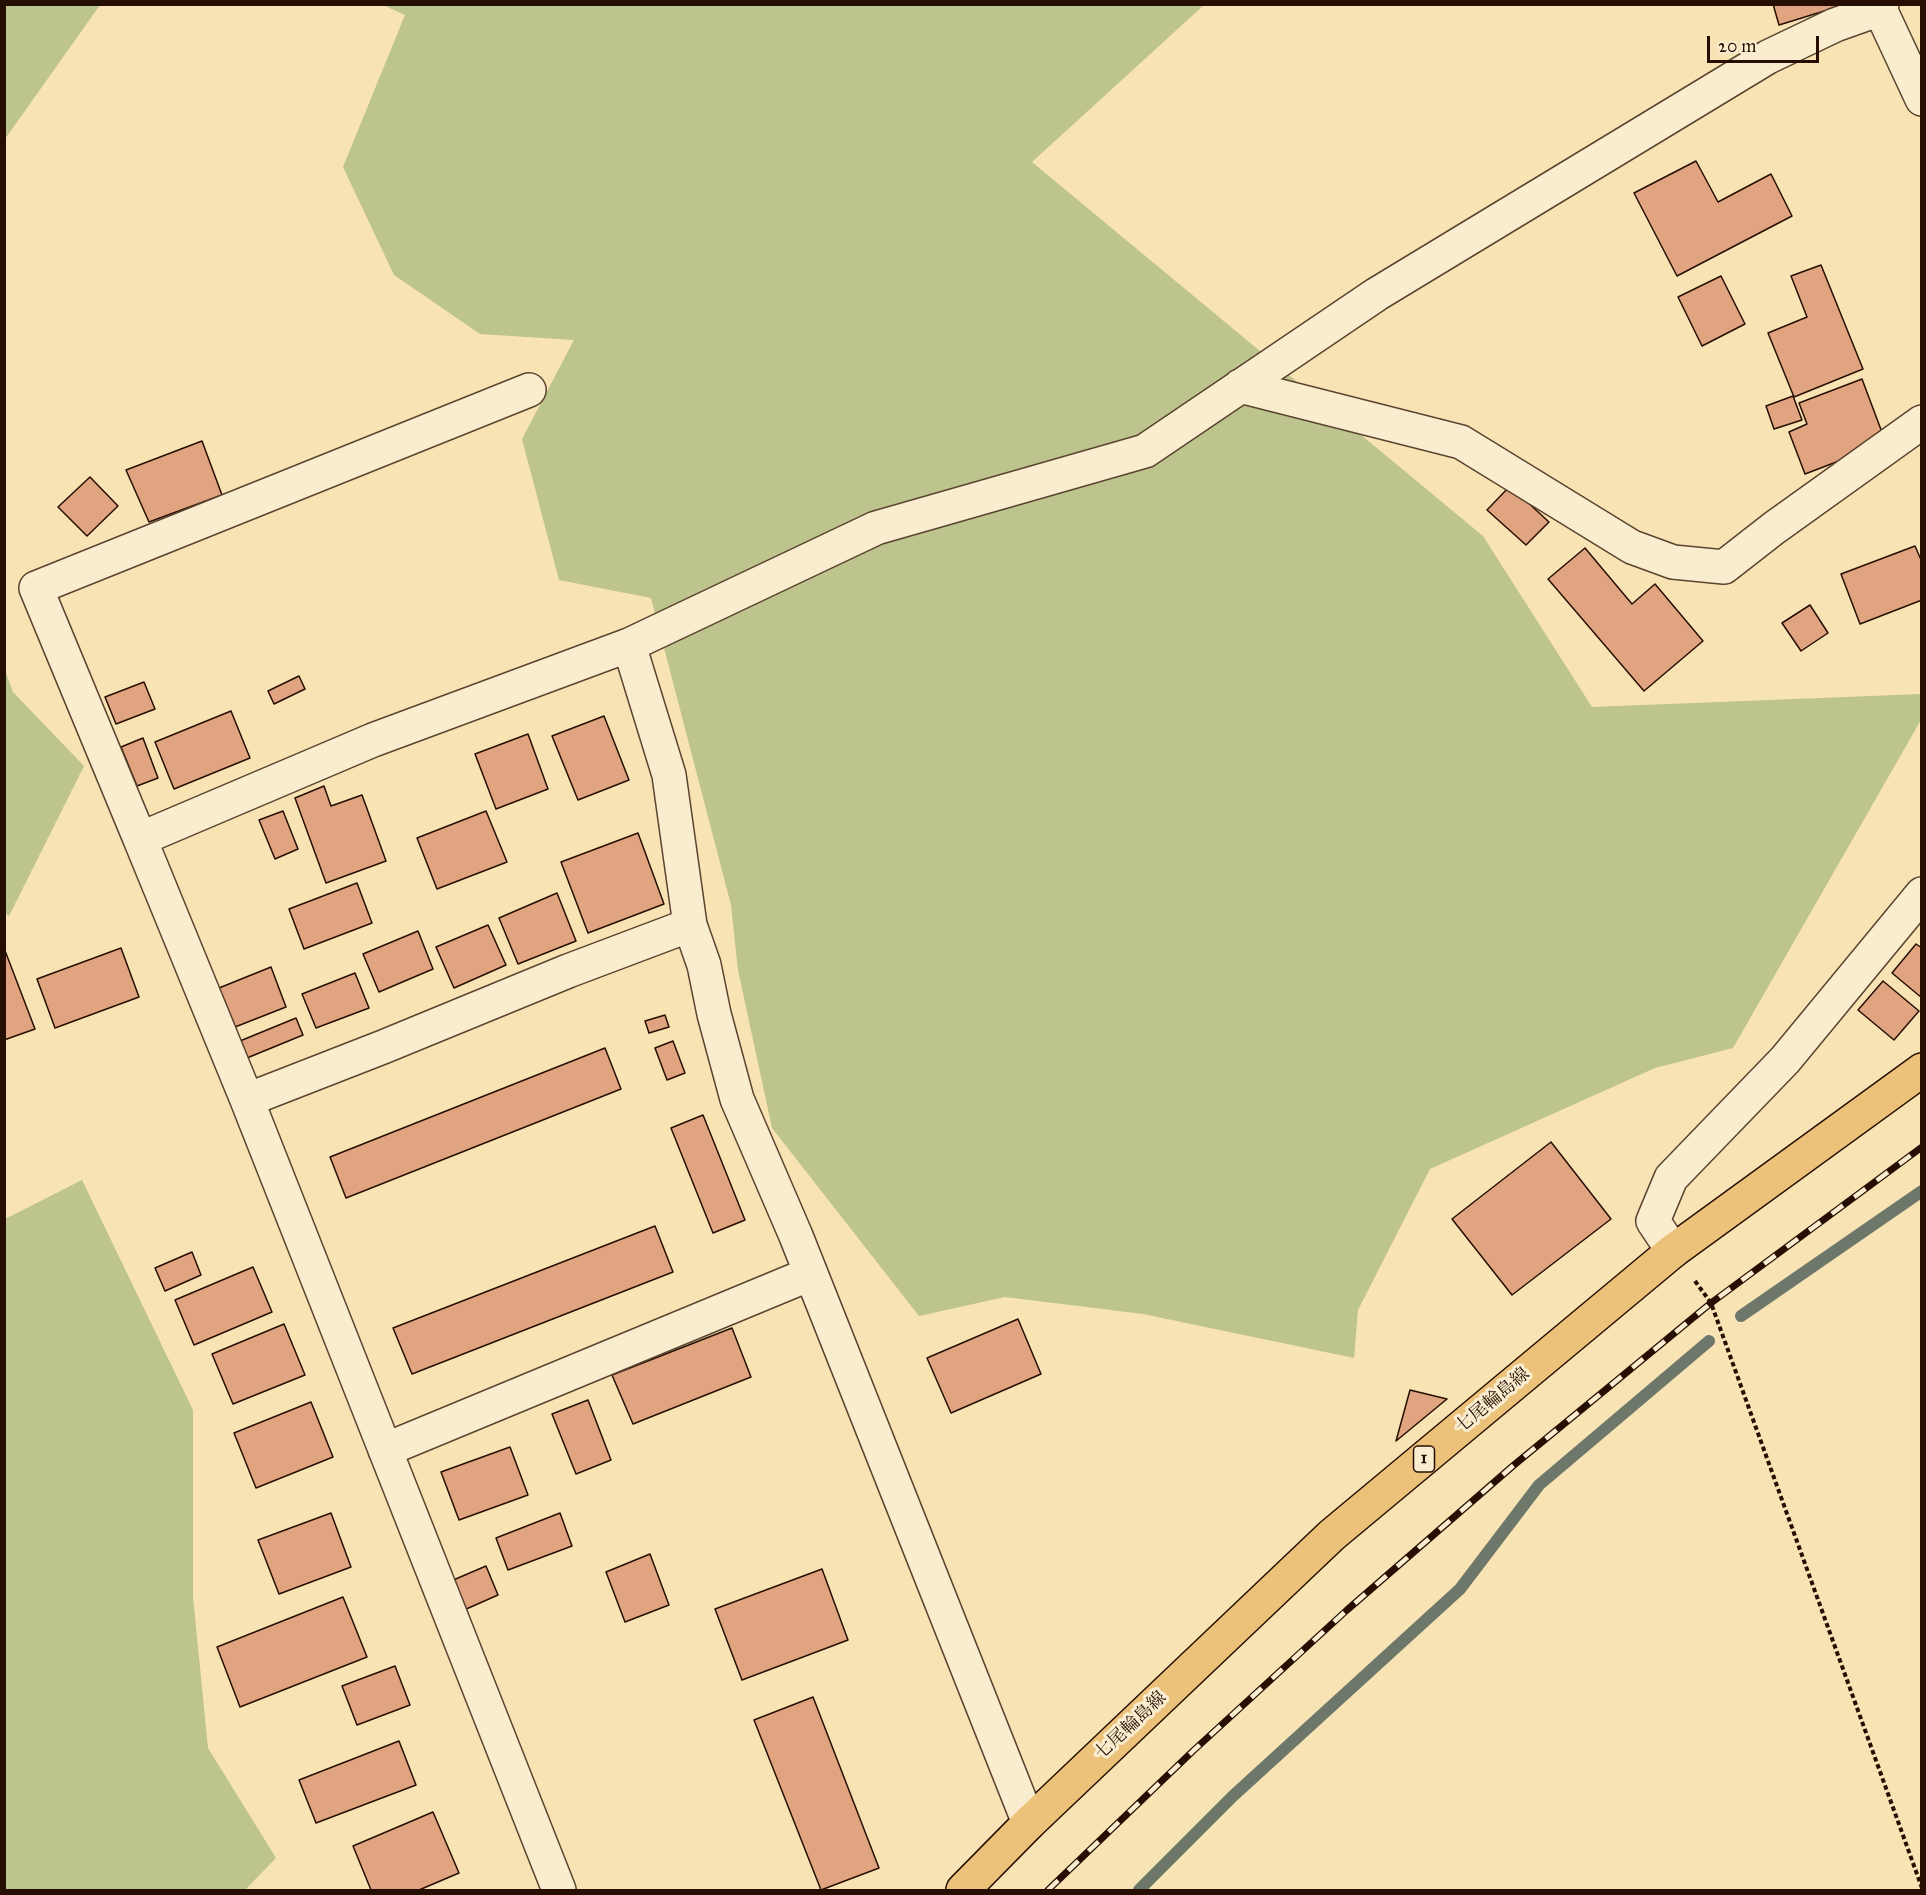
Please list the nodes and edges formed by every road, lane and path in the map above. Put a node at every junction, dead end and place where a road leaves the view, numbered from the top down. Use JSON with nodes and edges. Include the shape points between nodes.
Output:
{"nodes":[{"id":1,"x":1881,"y":7,"type":"edge"},
{"id":2,"x":1922,"y":99,"type":"edge"},
{"id":3,"x":1240,"y":386,"type":"junction"},
{"id":4,"x":529,"y":390,"type":"dead end"},
{"id":5,"x":1922,"y":422,"type":"edge"},
{"id":6,"x":629,"y":645,"type":"junction"},
{"id":7,"x":140,"y":839,"type":"junction"},
{"id":8,"x":1922,"y":894,"type":"edge"},
{"id":9,"x":690,"y":925,"type":"junction"},
{"id":10,"x":1922,"y":1070,"type":"edge"},
{"id":11,"x":247,"y":1100,"type":"junction"},
{"id":12,"x":1672,"y":1251,"type":"junction"},
{"id":13,"x":810,"y":1274,"type":"junction"},
{"id":14,"x":385,"y":1450,"type":"junction"},
{"id":15,"x":1029,"y":1823,"type":"junction"},
{"id":16,"x":1922,"y":1888,"type":"edge"},
{"id":17,"x":559,"y":1890,"type":"edge"},
{"id":18,"x":963,"y":1890,"type":"edge"}],
"edges":[{"from":1,"to":2,"type":"street"},
{"from":1,"to":3,"type":"street","via":[[1768,57],[1377,294]]},
{"from":3,"to":5,"type":"street","via":[[1461,442],[1632,547],[1673,562],[1724,567]]},
{"from":3,"to":6,"type":"street","via":[[1145,451],[876,528]]},
{"from":4,"to":7,"type":"street","via":[[36,588]]},
{"from":6,"to":7,"type":"street","via":[[373,740]]},
{"from":6,"to":9,"type":"street","via":[[669,776]]},
{"from":7,"to":11,"type":"street"},
{"from":8,"to":12,"type":"street","via":[[1785,1060],[1671,1178],[1653,1221]]},
{"from":9,"to":11,"type":"street"},
{"from":9,"to":13,"type":"street","via":[[704,965],[737,1099]]},
{"from":10,"to":12,"type":"main road","name":"七尾輪島線","number":"1"},
{"from":11,"to":14,"type":"street"},
{"from":12,"to":15,"type":"main road","name":"七尾輪島線","number":"1","via":[[1332,1535]]},
{"from":12,"to":16,"type":"path","via":[[1712,1303]]},
{"from":13,"to":14,"type":"street"},
{"from":13,"to":15,"type":"street"},
{"from":14,"to":17,"type":"street"},
{"from":15,"to":18,"type":"main road","name":"七尾輪島線","number":"1"}]}
